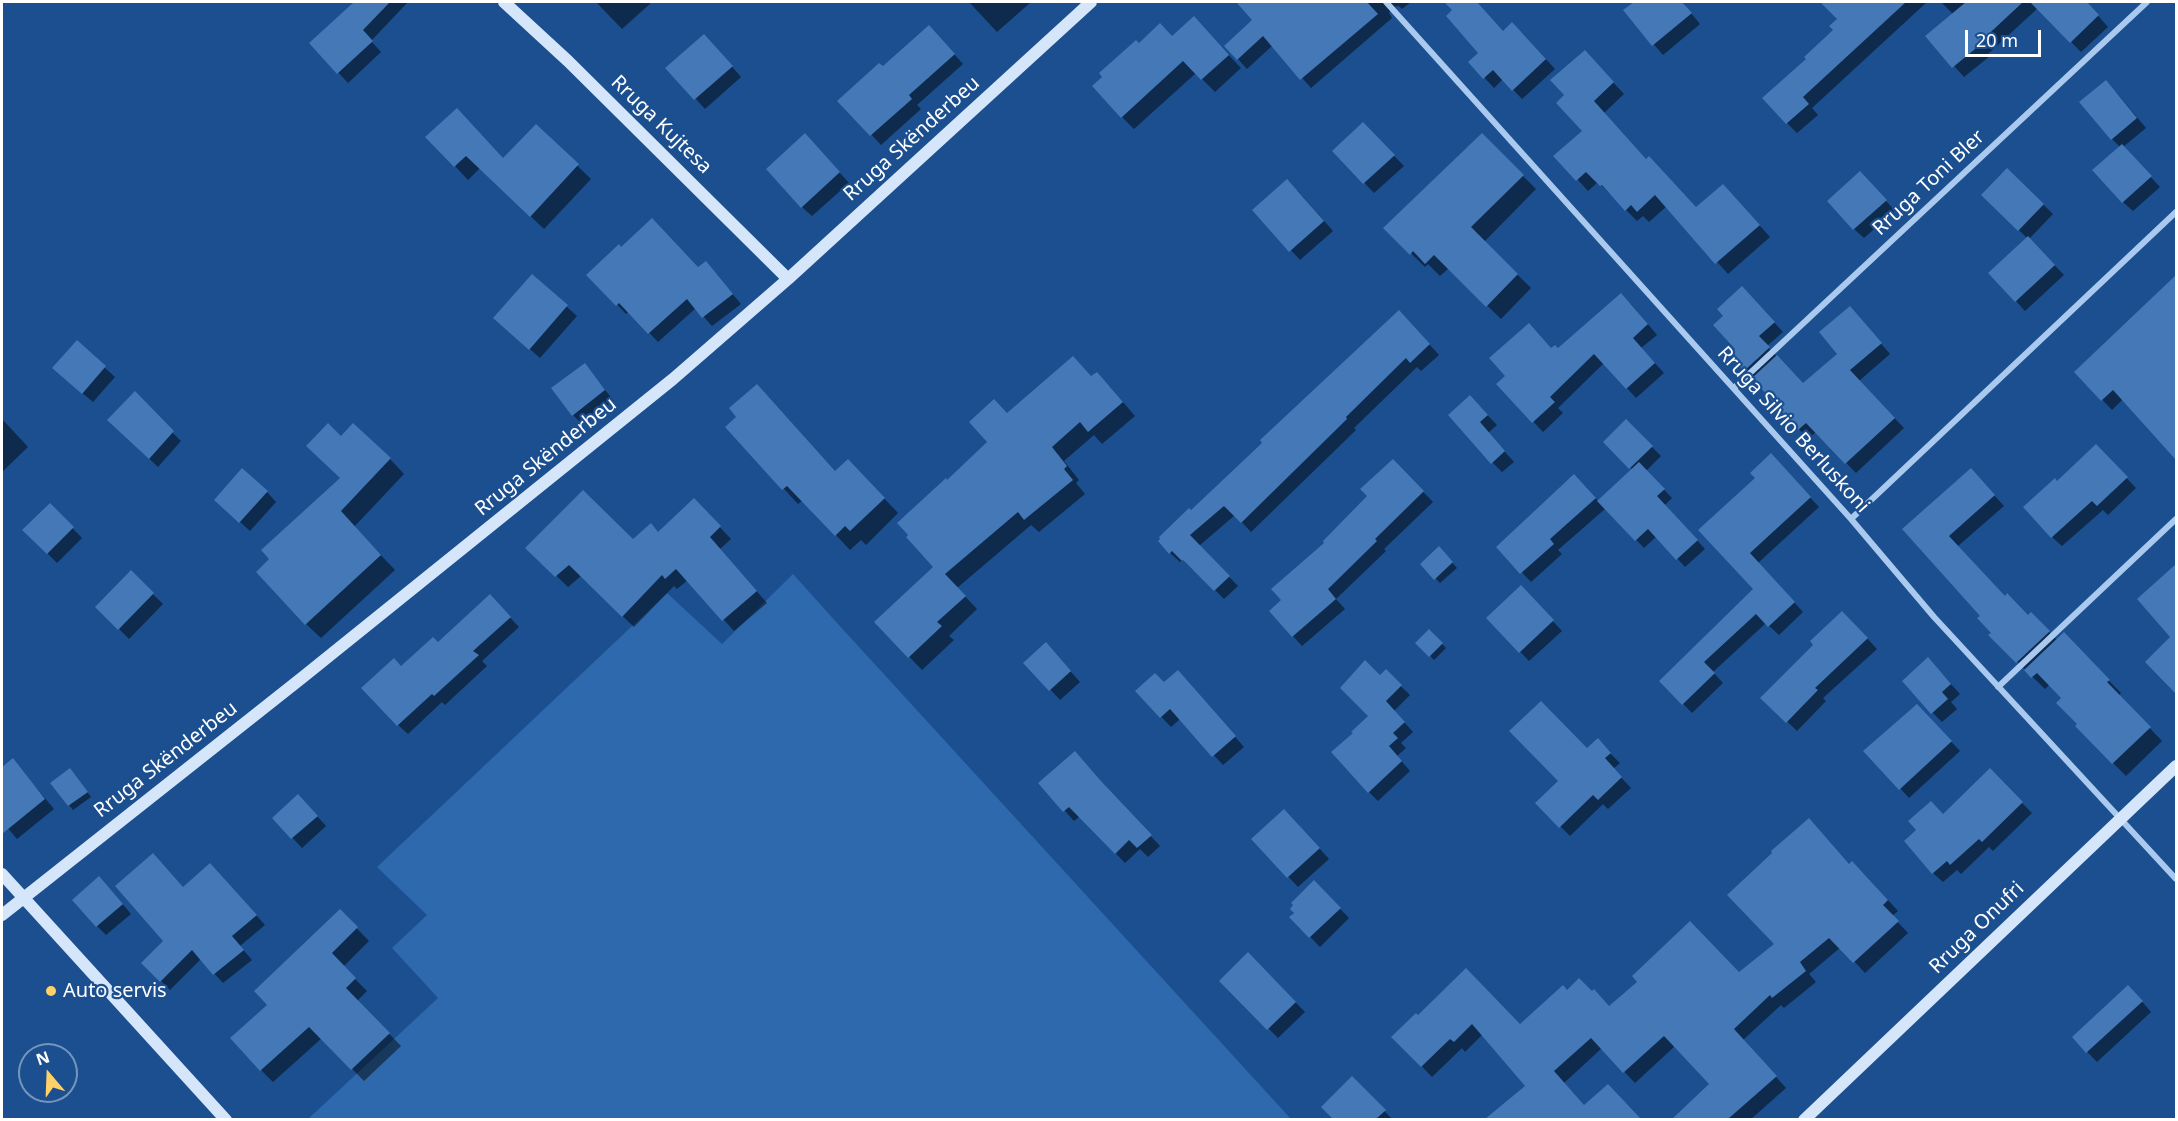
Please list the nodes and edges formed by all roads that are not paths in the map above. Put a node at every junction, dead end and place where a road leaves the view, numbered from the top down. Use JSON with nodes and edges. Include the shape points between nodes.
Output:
{"nodes":[{"id":1,"x":504,"y":2,"type":"edge"},
{"id":2,"x":1091,"y":2,"type":"edge"},
{"id":3,"x":1386,"y":2,"type":"edge"},
{"id":4,"x":2147,"y":2,"type":"edge"},
{"id":5,"x":2176,"y":212,"type":"edge"},
{"id":6,"x":788,"y":279,"type":"junction"},
{"id":7,"x":1734,"y":388,"type":"junction"},
{"id":8,"x":1851,"y":519,"type":"junction"},
{"id":9,"x":2176,"y":519,"type":"edge"},
{"id":10,"x":1998,"y":687,"type":"junction"},
{"id":11,"x":2176,"y":766,"type":"edge"},
{"id":12,"x":2120,"y":819,"type":"junction"},
{"id":13,"x":2,"y":874,"type":"edge"},
{"id":14,"x":2176,"y":879,"type":"edge"},
{"id":15,"x":23,"y":897,"type":"junction"},
{"id":16,"x":2,"y":915,"type":"edge"},
{"id":17,"x":226,"y":1119,"type":"edge"},
{"id":18,"x":1804,"y":1119,"type":"edge"}],
"edges":[{"from":1,"to":6,"type":"main road","name":"Rruga Kujtesa"},
{"from":2,"to":6,"type":"main road","name":"Rruga Skënderbeu"},
{"from":3,"to":7,"type":"street","name":"Rruga Silvio Berluskoni"},
{"from":4,"to":7,"type":"street","name":"Rruga Toni Bler"},
{"from":5,"to":8,"type":"street"},
{"from":6,"to":15,"type":"main road","name":"Rruga Skënderbeu","via":[[664,386]]},
{"from":7,"to":8,"type":"street","name":"Rruga Silvio Berluskoni"},
{"from":8,"to":10,"type":"street","name":"Rruga Silvio Berluskoni"},
{"from":9,"to":10,"type":"street"},
{"from":10,"to":12,"type":"street","name":"Rruga Silvio Berluskoni"},
{"from":11,"to":12,"type":"main road","name":"Rruga Onufri"},
{"from":12,"to":14,"type":"street","name":"Rruga Silvio Berluskoni"},
{"from":12,"to":18,"type":"main road","name":"Rruga Onufri"},
{"from":13,"to":15,"type":"main road"},
{"from":15,"to":16,"type":"main road","name":"Rruga Skënderbeu"},
{"from":15,"to":17,"type":"main road"}]}
